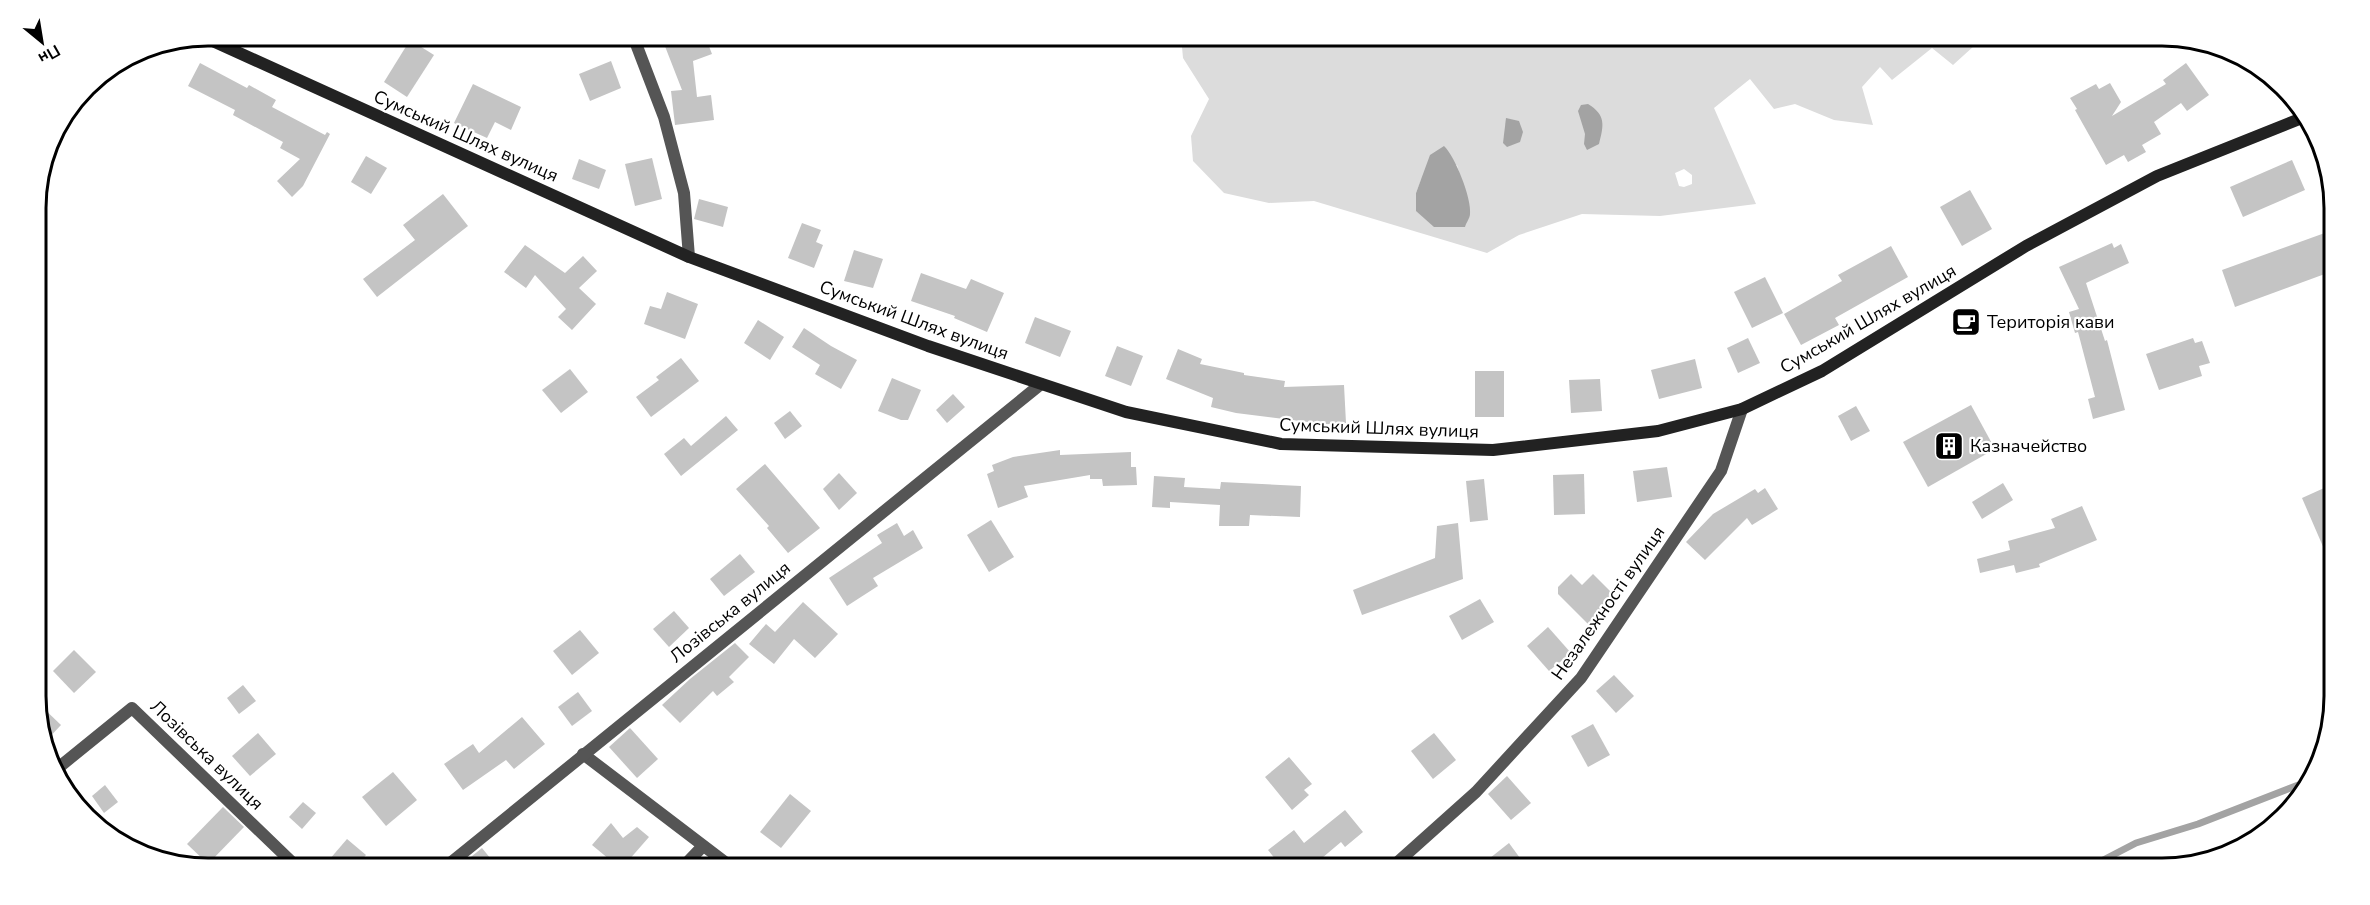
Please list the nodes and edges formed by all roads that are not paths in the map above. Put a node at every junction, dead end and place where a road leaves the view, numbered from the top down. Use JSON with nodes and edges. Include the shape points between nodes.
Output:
{"nodes":[{"id":1,"x":224,"y":46,"type":"edge"},
{"id":2,"x":637,"y":46,"type":"edge"},
{"id":3,"x":2297,"y":120,"type":"edge"},
{"id":4,"x":689,"y":257,"type":"junction"},
{"id":5,"x":1041,"y":384,"type":"junction"},
{"id":6,"x":1743,"y":409,"type":"junction"},
{"id":7,"x":583,"y":754,"type":"junction"},
{"id":8,"x":62,"y":765,"type":"edge"},
{"id":9,"x":704,"y":846,"type":"junction"},
{"id":10,"x":288,"y":858,"type":"edge"},
{"id":11,"x":456,"y":858,"type":"edge"},
{"id":12,"x":692,"y":858,"type":"edge"},
{"id":13,"x":720,"y":858,"type":"edge"},
{"id":14,"x":1402,"y":858,"type":"edge"}],
"edges":[{"from":1,"to":4,"type":"main road","name":"Сумський Шлях вулиця"},
{"from":2,"to":4,"type":"street","via":[[664,117],[684,193]]},
{"from":3,"to":6,"type":"main road","name":"Сумський Шлях вулиця","via":[[2157,176],[2026,246],[1822,371]]},
{"from":4,"to":5,"type":"main road","name":"Сумський Шлях вулиця"},
{"from":5,"to":6,"type":"main road","name":"Сумський Шлях вулиця","via":[[1126,412],[1281,444],[1493,450],[1658,431]]},
{"from":5,"to":7,"type":"street","name":"Лозівська вулиця"},
{"from":6,"to":14,"type":"street","name":"Незалежності вулиця","via":[[1721,471],[1581,678],[1476,792]]},
{"from":7,"to":9,"type":"street"},
{"from":7,"to":11,"type":"street","name":"Лозівська вулиця"},
{"from":8,"to":10,"type":"street","name":"Лозівська вулиця","via":[[132,708]]},
{"from":9,"to":12,"type":"street"},
{"from":9,"to":13,"type":"street"}]}
